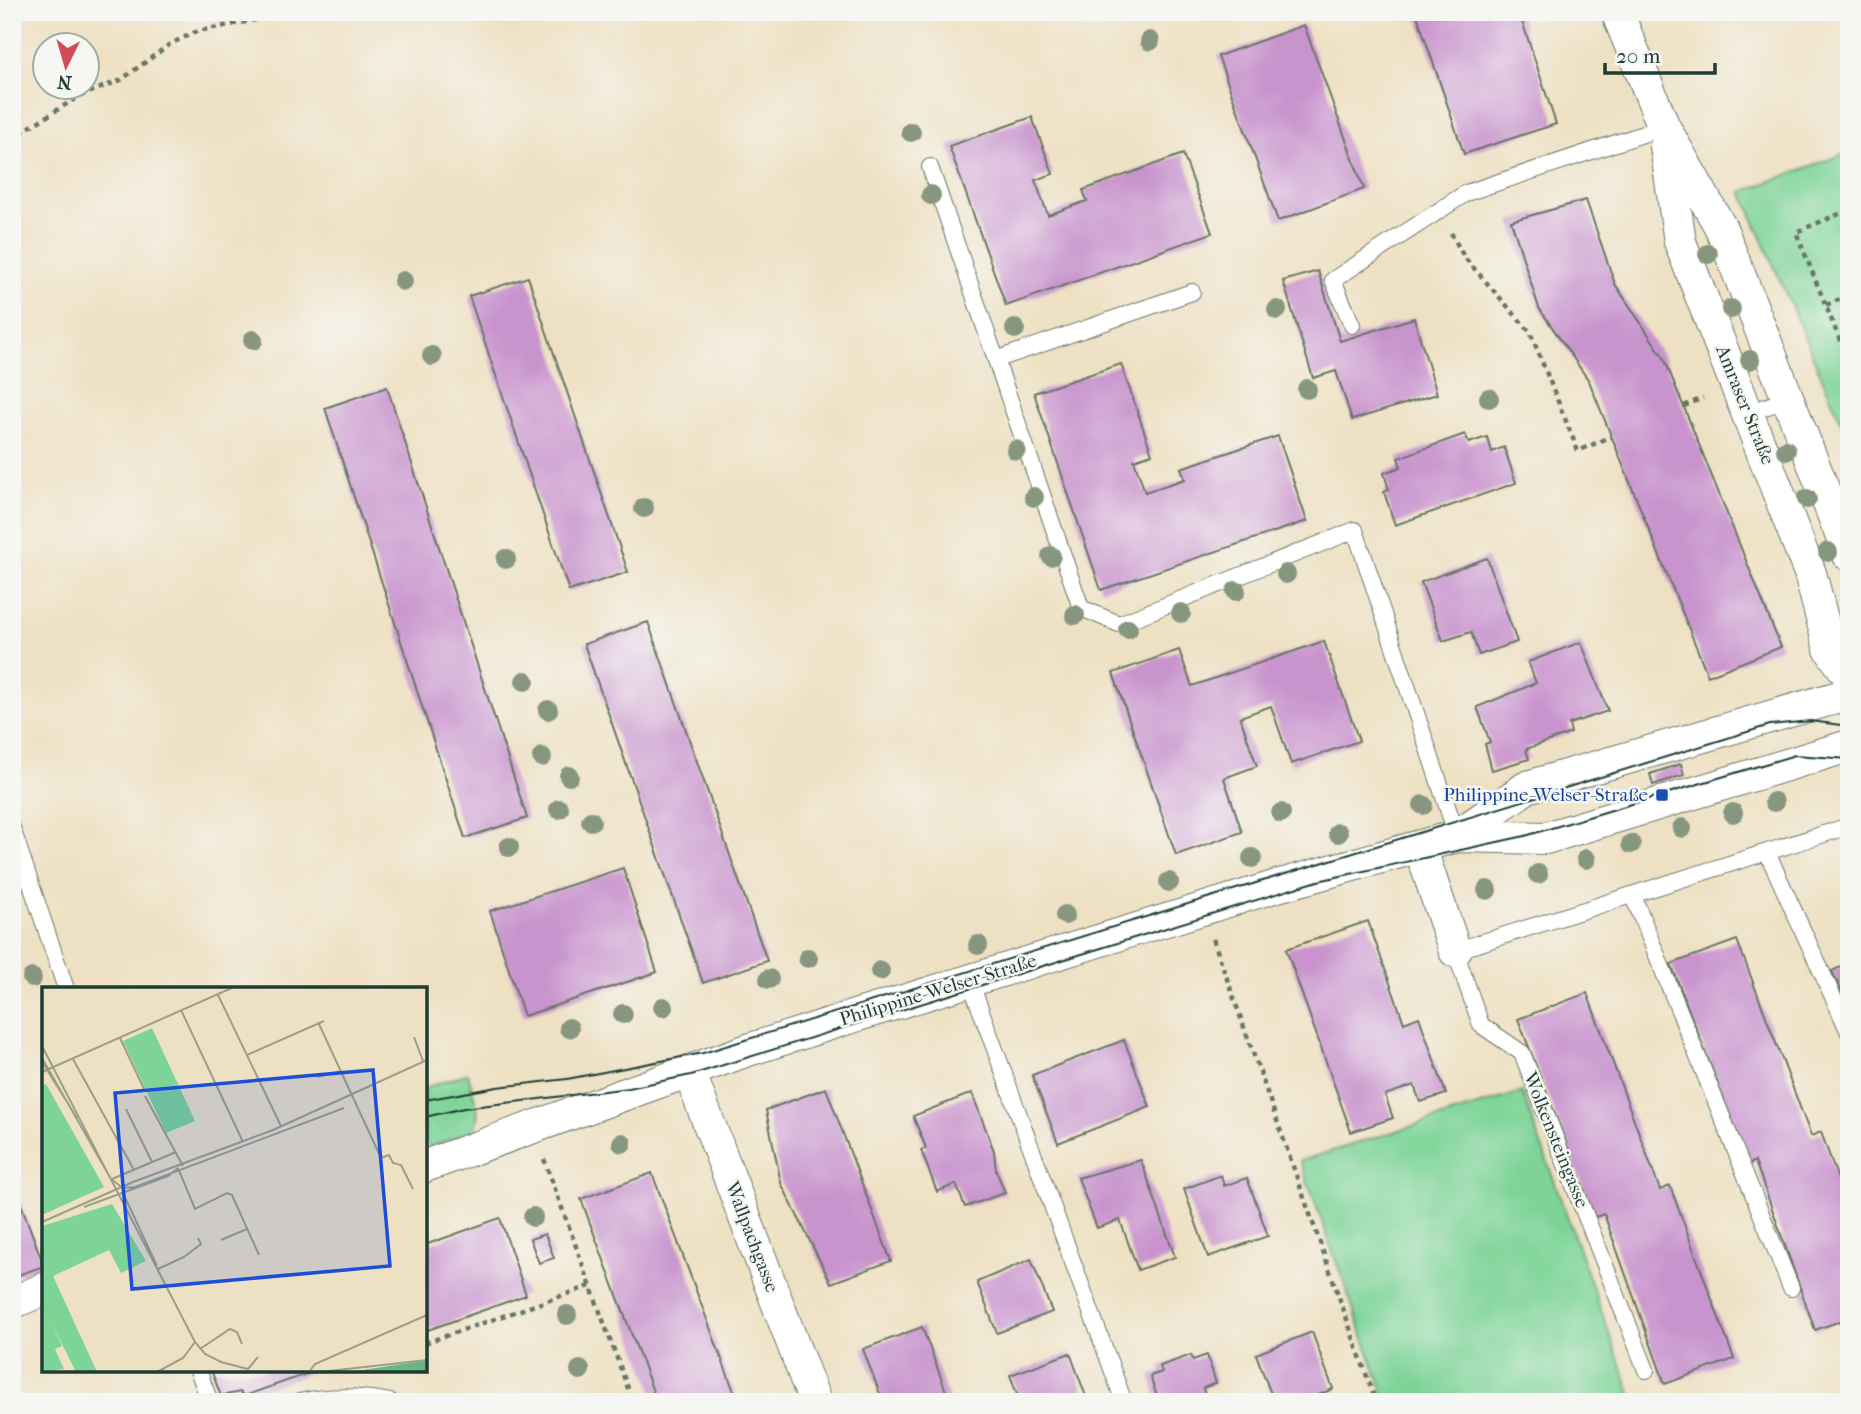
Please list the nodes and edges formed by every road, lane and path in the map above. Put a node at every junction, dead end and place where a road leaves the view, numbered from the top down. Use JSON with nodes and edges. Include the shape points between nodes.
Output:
{"nodes":[{"id":1,"x":298,"y":12,"type":"edge"},
{"id":2,"x":1617,"y":12,"type":"edge"},
{"id":3,"x":1664,"y":127,"type":"junction"},
{"id":4,"x":12,"y":138,"type":"edge"},
{"id":5,"x":930,"y":167,"type":"dead end"},
{"id":6,"x":1440,"y":210,"type":"junction"},
{"id":7,"x":1849,"y":211,"type":"edge"},
{"id":8,"x":1192,"y":292,"type":"dead end"},
{"id":9,"x":1849,"y":295,"type":"edge"},
{"id":10,"x":1826,"y":305,"type":"junction"},
{"id":11,"x":1352,"y":326,"type":"dead end"},
{"id":12,"x":998,"y":359,"type":"junction"},
{"id":13,"x":1849,"y":363,"type":"edge"},
{"id":14,"x":1787,"y":399,"type":"junction"},
{"id":15,"x":1748,"y":413,"type":"junction"},
{"id":16,"x":1612,"y":436,"type":"dead end"},
{"id":17,"x":1849,"y":555,"type":"edge"},
{"id":18,"x":1849,"y":676,"type":"edge"},
{"id":19,"x":1849,"y":694,"type":"edge"},
{"id":20,"x":1849,"y":746,"type":"edge"},
{"id":21,"x":12,"y":747,"type":"edge"},
{"id":22,"x":12,"y":759,"type":"edge"},
{"id":23,"x":1849,"y":825,"type":"edge"},
{"id":24,"x":12,"y":828,"type":"edge"},
{"id":25,"x":1457,"y":836,"type":"junction"},
{"id":26,"x":1420,"y":847,"type":"junction"},
{"id":27,"x":1767,"y":852,"type":"junction"},
{"id":28,"x":1633,"y":896,"type":"junction"},
{"id":29,"x":1202,"y":909,"type":"junction"},
{"id":30,"x":1455,"y":951,"type":"junction"},
{"id":31,"x":970,"y":981,"type":"junction"},
{"id":32,"x":65,"y":987,"type":"edge"},
{"id":33,"x":1849,"y":1032,"type":"edge"},
{"id":34,"x":689,"y":1071,"type":"junction"},
{"id":35,"x":533,"y":1128,"type":"junction"},
{"id":36,"x":427,"y":1165,"type":"edge"},
{"id":37,"x":590,"y":1286,"type":"junction"},
{"id":38,"x":1791,"y":1288,"type":"dead end"},
{"id":39,"x":42,"y":1290,"type":"edge"},
{"id":40,"x":12,"y":1303,"type":"edge"},
{"id":41,"x":427,"y":1342,"type":"edge"},
{"id":42,"x":1646,"y":1370,"type":"dead end"},
{"id":43,"x":199,"y":1372,"type":"edge"},
{"id":44,"x":210,"y":1402,"type":"edge"},
{"id":45,"x":299,"y":1402,"type":"edge"},
{"id":46,"x":391,"y":1402,"type":"edge"},
{"id":47,"x":633,"y":1402,"type":"edge"},
{"id":48,"x":815,"y":1402,"type":"edge"},
{"id":49,"x":1124,"y":1402,"type":"edge"},
{"id":50,"x":1376,"y":1402,"type":"edge"}],
"edges":[{"from":1,"to":4,"type":"path","via":[[198,31],[170,44],[121,80],[78,97]]},
{"from":2,"to":3,"type":"street","name":"Amraser Straße"},
{"from":3,"to":6,"type":"lane","via":[[1466,193]]},
{"from":3,"to":14,"type":"street","name":"Amraser Straße","via":[[1721,228]]},
{"from":3,"to":15,"type":"street","name":"Amraser Straße","via":[[1680,242]]},
{"from":5,"to":12,"type":"lane"},
{"from":6,"to":11,"type":"lane","via":[[1334,280]]},
{"from":6,"to":16,"type":"path","via":[[1464,257],[1530,332],[1578,451]]},
{"from":7,"to":10,"type":"path","via":[[1796,232]]},
{"from":8,"to":12,"type":"lane"},
{"from":9,"to":10,"type":"path"},
{"from":10,"to":13,"type":"path"},
{"from":12,"to":25,"type":"lane","via":[[1081,608],[1119,624],[1355,530]]},
{"from":14,"to":15,"type":"lane"},
{"from":14,"to":17,"type":"street","name":"Amraser Straße"},
{"from":15,"to":18,"type":"street","name":"Amraser Straße","via":[[1810,573],[1830,649]]},
{"from":19,"to":25,"type":"street","name":"Philippine-Welser-Straße","via":[[1527,787]]},
{"from":20,"to":25,"type":"street","name":"Philippine-Welser-Straße","via":[[1546,838]]},
{"from":21,"to":22,"type":"path"},
{"from":23,"to":27,"type":"lane"},
{"from":24,"to":32,"type":"lane"},
{"from":25,"to":26,"type":"street","name":"Philippine-Welser-Straße"},
{"from":26,"to":29,"type":"street","name":"Philippine-Welser-Straße"},
{"from":26,"to":30,"type":"street","name":"Wolkensteingasse"},
{"from":27,"to":28,"type":"lane"},
{"from":27,"to":33,"type":"lane"},
{"from":28,"to":30,"type":"lane"},
{"from":28,"to":38,"type":"lane"},
{"from":29,"to":31,"type":"street","name":"Philippine-Welser-Straße"},
{"from":29,"to":50,"type":"path"},
{"from":30,"to":42,"type":"lane","name":"Wolkensteingasse","via":[[1481,1025],[1522,1054]]},
{"from":31,"to":34,"type":"street","name":"Philippine-Welser-Straße"},
{"from":31,"to":49,"type":"lane"},
{"from":34,"to":35,"type":"street","name":"Philippine-Welser-Straße"},
{"from":34,"to":48,"type":"street","name":"Wallpachgasse"},
{"from":35,"to":36,"type":"street","name":"Philippine-Welser-Straße"},
{"from":35,"to":37,"type":"path"},
{"from":37,"to":41,"type":"path"},
{"from":37,"to":47,"type":"path"},
{"from":39,"to":40,"type":"street"},
{"from":43,"to":44,"type":"lane"},
{"from":45,"to":46,"type":"lane","via":[[327,1396]]}]}
